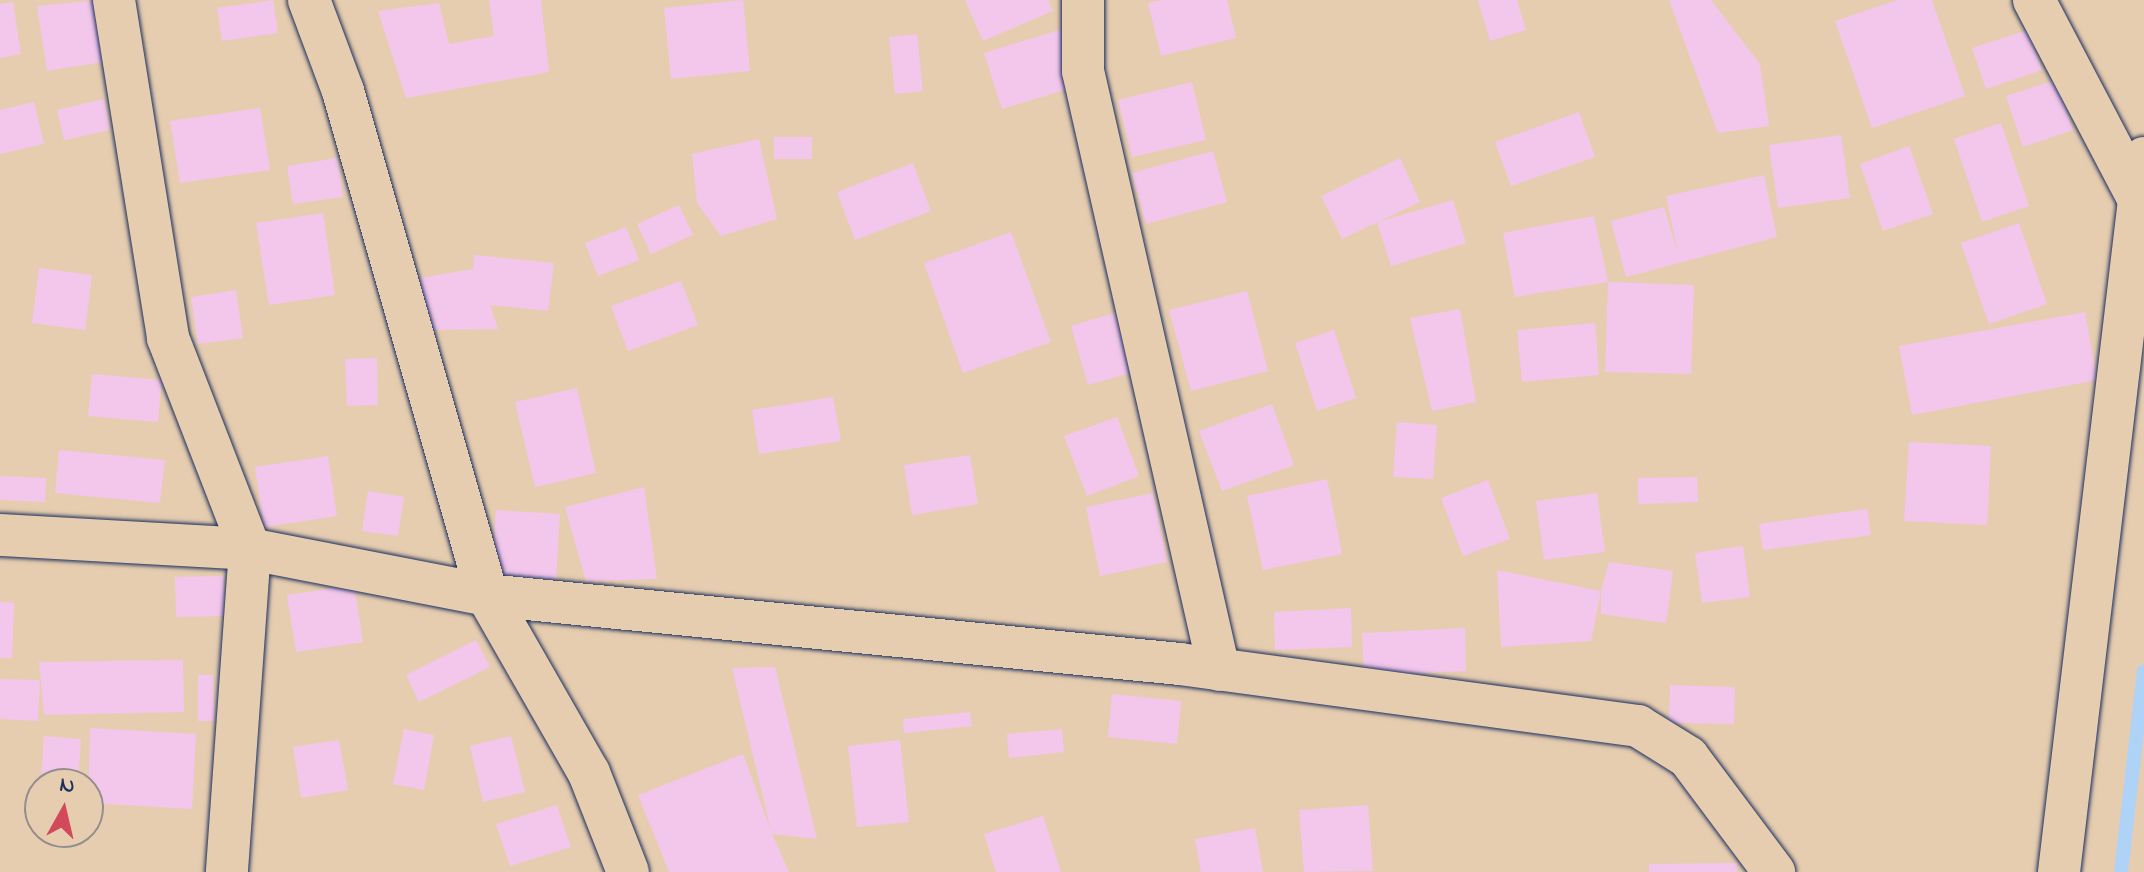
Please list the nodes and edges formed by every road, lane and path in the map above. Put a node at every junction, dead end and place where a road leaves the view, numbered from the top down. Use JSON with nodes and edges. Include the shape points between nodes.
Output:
{"nodes":[{"id":1,"x":114,"y":0,"type":"edge"},
{"id":2,"x":309,"y":0,"type":"edge"},
{"id":3,"x":1083,"y":0,"type":"edge"},
{"id":4,"x":2034,"y":0,"type":"edge"},
{"id":5,"x":2140,"y":177,"type":"edge"},
{"id":6,"x":0,"y":535,"type":"edge"},
{"id":7,"x":250,"y":549,"type":"junction"},
{"id":8,"x":487,"y":595,"type":"junction"},
{"id":9,"x":1219,"y":670,"type":"junction"},
{"id":10,"x":227,"y":872,"type":"edge"},
{"id":11,"x":628,"y":872,"type":"edge"},
{"id":12,"x":1774,"y":872,"type":"edge"},
{"id":13,"x":2059,"y":872,"type":"edge"}],
"edges":[{"from":1,"to":7,"type":"street","via":[[168,338]]},
{"from":2,"to":8,"type":"street","via":[[343,91]]},
{"from":3,"to":9,"type":"street","via":[[1083,71]]},
{"from":4,"to":5,"type":"street"},
{"from":5,"to":13,"type":"street"},
{"from":6,"to":7,"type":"street"},
{"from":7,"to":8,"type":"street"},
{"from":7,"to":10,"type":"street"},
{"from":8,"to":9,"type":"street"},
{"from":8,"to":11,"type":"street","via":[[589,773]]},
{"from":9,"to":12,"type":"street","via":[[1638,726],[1688,757]]}]}
